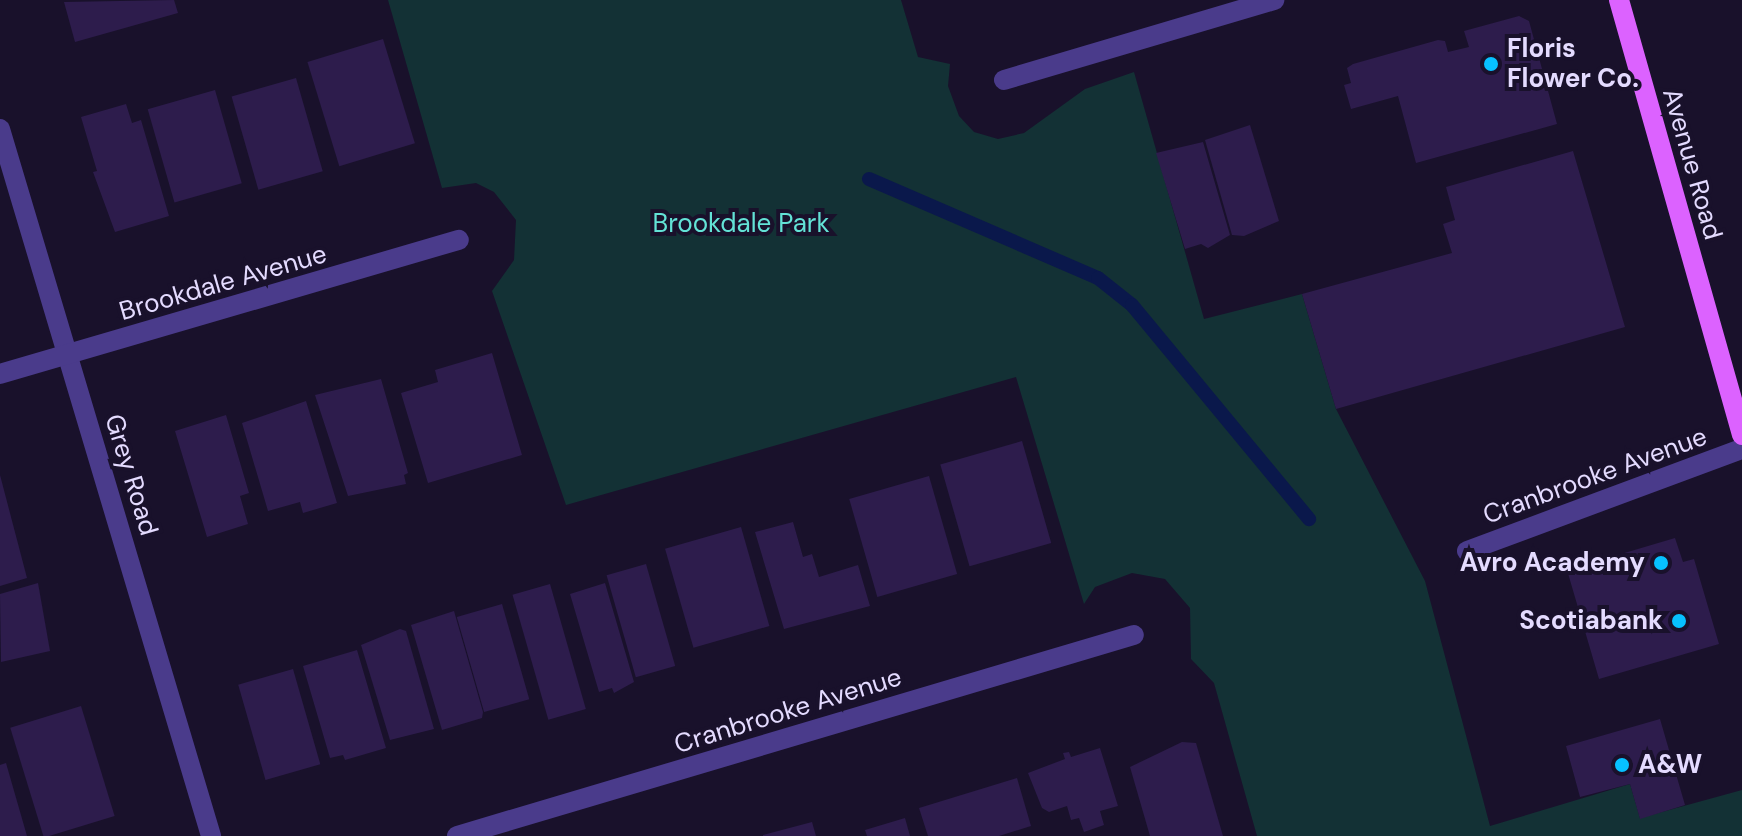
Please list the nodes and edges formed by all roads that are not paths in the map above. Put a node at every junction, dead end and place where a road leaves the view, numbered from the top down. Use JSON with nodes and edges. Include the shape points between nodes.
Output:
{"nodes":[{"id":1,"x":1619,"y":0,"type":"edge"},
{"id":2,"x":1262,"y":2,"type":"edge"},
{"id":3,"x":1004,"y":80,"type":"dead end"},
{"id":4,"x":0,"y":129,"type":"edge"},
{"id":5,"x":459,"y":240,"type":"dead end"},
{"id":6,"x":68,"y":355,"type":"junction"},
{"id":7,"x":0,"y":374,"type":"edge"},
{"id":8,"x":1742,"y":435,"type":"edge"},
{"id":9,"x":1742,"y":449,"type":"edge"},
{"id":10,"x":1467,"y":551,"type":"dead end"},
{"id":11,"x":1134,"y":635,"type":"dead end"},
{"id":12,"x":211,"y":836,"type":"edge"},
{"id":13,"x":457,"y":836,"type":"edge"}],
"edges":[{"from":1,"to":8,"type":"main road","name":"Avenue Road"},
{"from":2,"to":3,"type":"street"},
{"from":4,"to":6,"type":"street","name":"Grey Road"},
{"from":5,"to":6,"type":"street","name":"Brookdale Avenue"},
{"from":6,"to":7,"type":"street","name":"Brookdale Avenue"},
{"from":6,"to":12,"type":"street","name":"Grey Road"},
{"from":9,"to":10,"type":"street","name":"Cranbrooke Avenue"},
{"from":11,"to":13,"type":"street","name":"Cranbrooke Avenue"}]}
